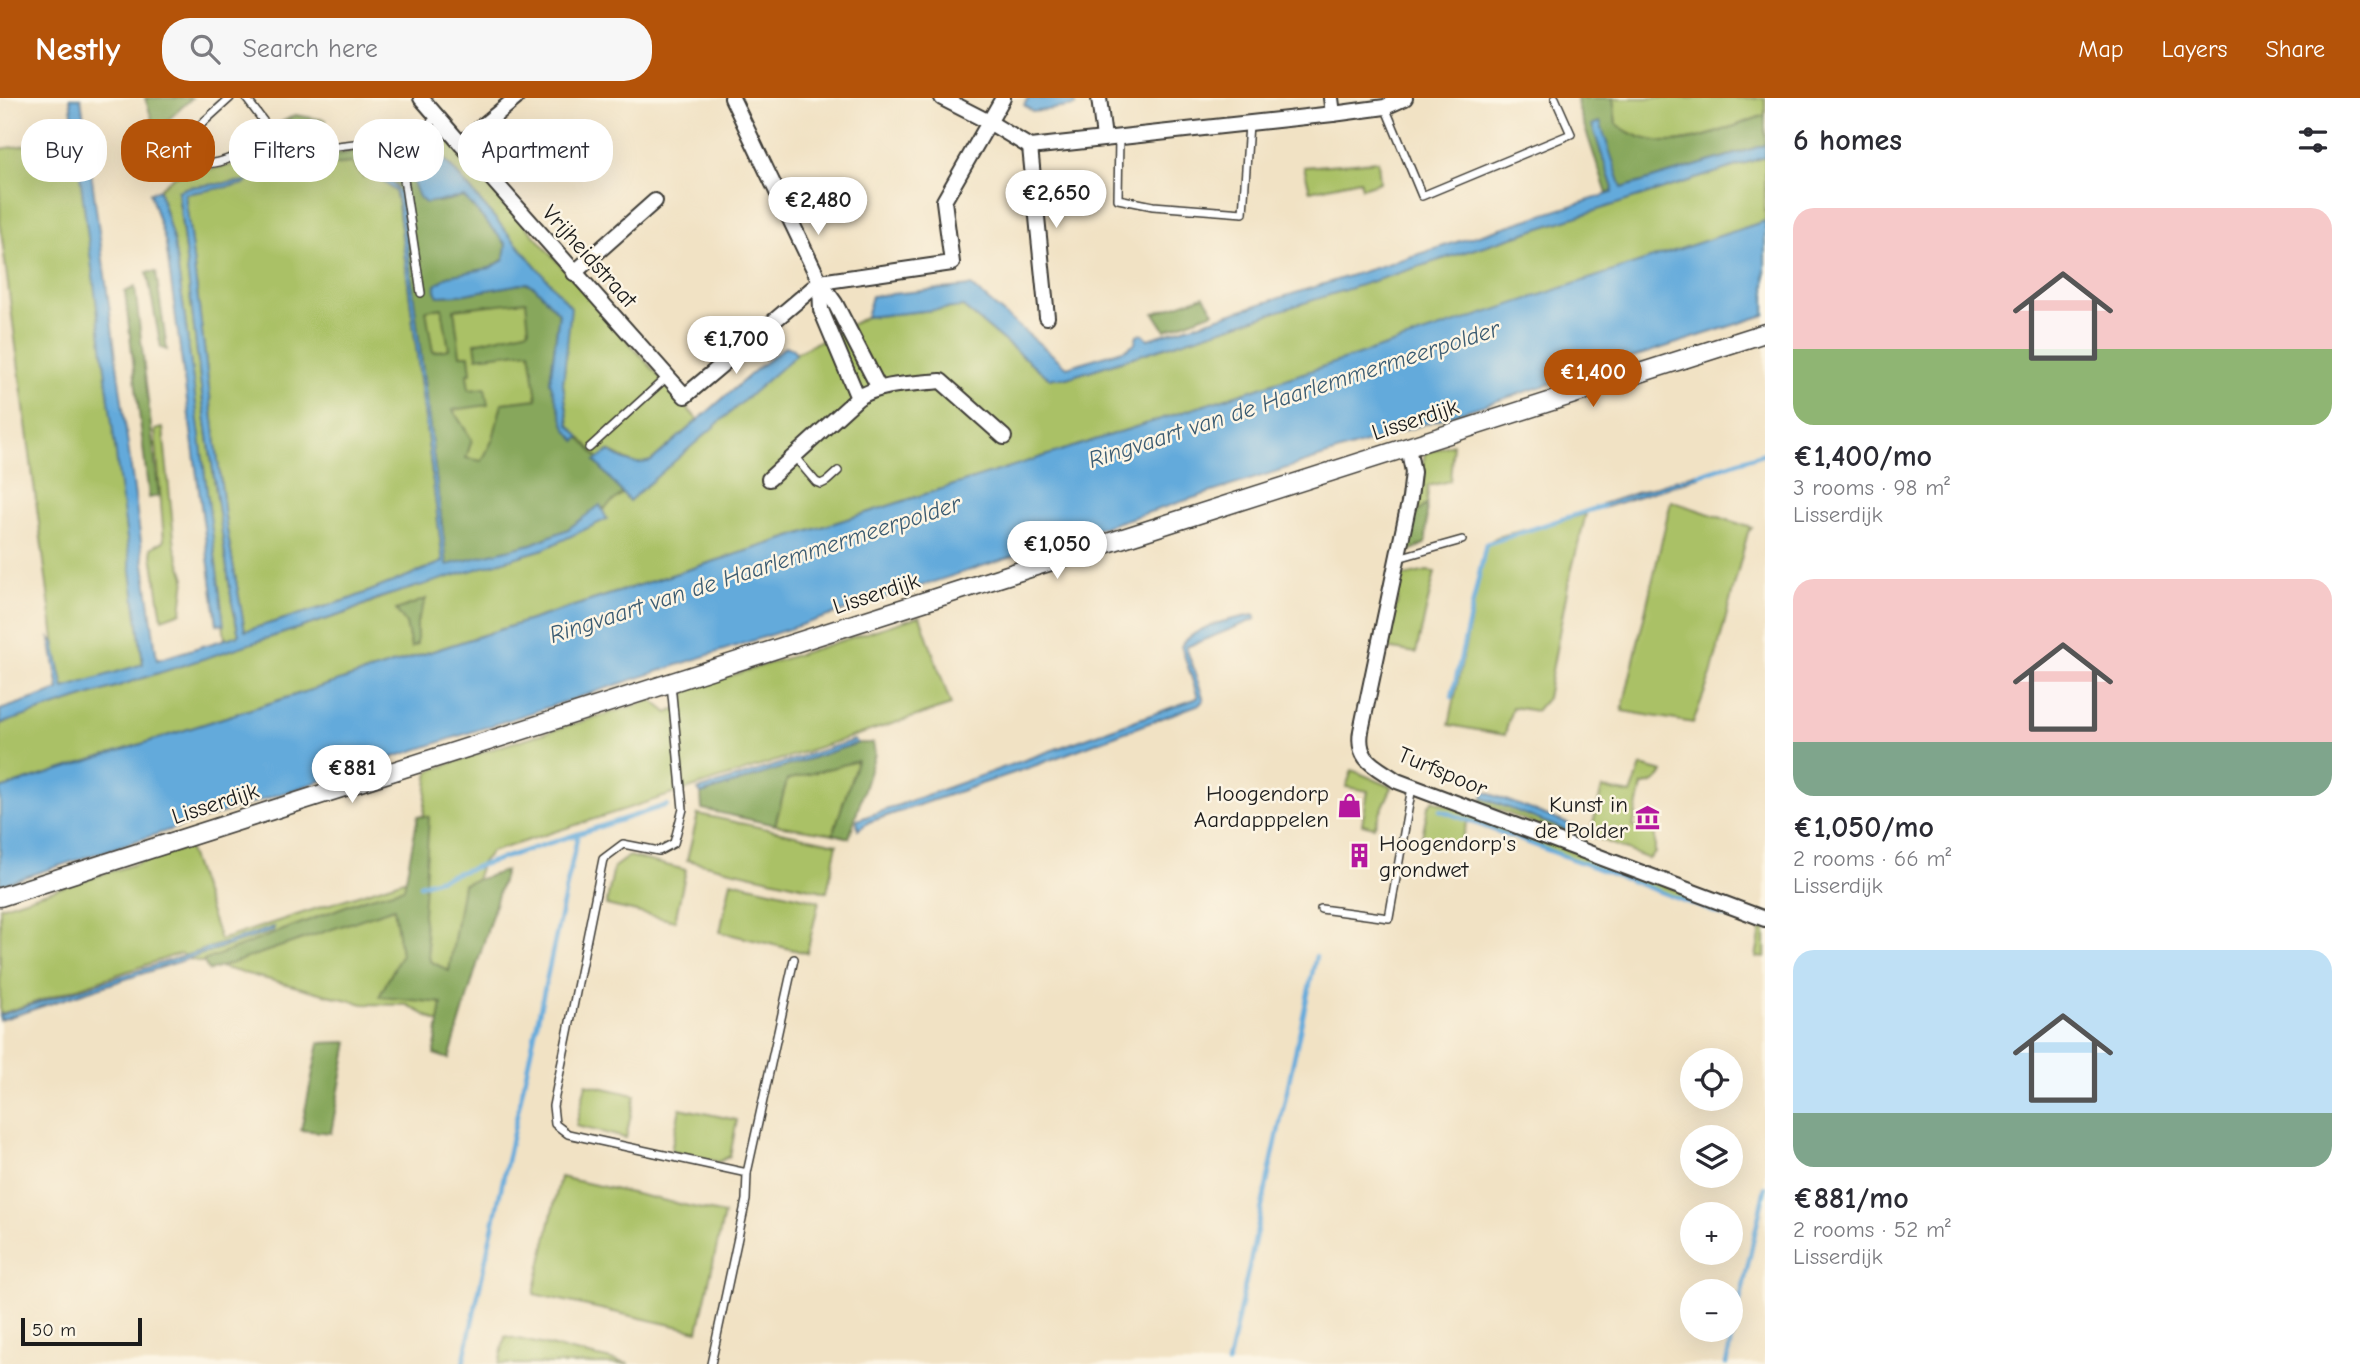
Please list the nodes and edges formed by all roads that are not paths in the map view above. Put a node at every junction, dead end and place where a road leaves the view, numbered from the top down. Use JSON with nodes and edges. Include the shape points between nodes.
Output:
{"nodes":[{"id":1,"x":230,"y":98,"type":"edge"},
{"id":2,"x":246,"y":98,"type":"edge"},
{"id":3,"x":421,"y":98,"type":"edge"},
{"id":4,"x":516,"y":98,"type":"edge"},
{"id":5,"x":732,"y":98,"type":"edge"},
{"id":6,"x":942,"y":98,"type":"edge"},
{"id":7,"x":1003,"y":98,"type":"edge"},
{"id":8,"x":1099,"y":98,"type":"edge"},
{"id":9,"x":1331,"y":98,"type":"edge"},
{"id":10,"x":1405,"y":98,"type":"edge"},
{"id":11,"x":1556,"y":98,"type":"edge"},
{"id":12,"x":1385,"y":107,"type":"junction"},
{"id":13,"x":1333,"y":114,"type":"junction"},
{"id":14,"x":437,"y":117,"type":"junction"},
{"id":15,"x":262,"y":119,"type":"edge"},
{"id":16,"x":435,"y":119,"type":"edge"},
{"id":17,"x":491,"y":119,"type":"edge"},
{"id":18,"x":989,"y":122,"type":"junction"},
{"id":19,"x":1249,"y":124,"type":"junction"},
{"id":20,"x":1111,"y":138,"type":"junction"},
{"id":21,"x":458,"y":141,"type":"edge"},
{"id":22,"x":1030,"y":147,"type":"junction"},
{"id":23,"x":229,"y":159,"type":"edge"},
{"id":24,"x":404,"y":182,"type":"edge"},
{"id":25,"x":494,"y":182,"type":"edge"},
{"id":26,"x":655,"y":201,"type":"dead end"},
{"id":27,"x":574,"y":273,"type":"junction"},
{"id":28,"x":820,"y":282,"type":"junction"},
{"id":29,"x":421,"y":293,"type":"dead end"},
{"id":30,"x":1047,"y":317,"type":"dead end"},
{"id":31,"x":1765,"y":333,"type":"edge"},
{"id":32,"x":667,"y":377,"type":"junction"},
{"id":33,"x":879,"y":388,"type":"junction"},
{"id":34,"x":858,"y":398,"type":"junction"},
{"id":35,"x":1004,"y":437,"type":"dead end"},
{"id":36,"x":1408,"y":447,"type":"junction"},
{"id":37,"x":589,"y":448,"type":"dead end"},
{"id":38,"x":794,"y":456,"type":"junction"},
{"id":39,"x":838,"y":471,"type":"dead end"},
{"id":40,"x":769,"y":479,"type":"dead end"},
{"id":41,"x":1462,"y":540,"type":"dead end"},
{"id":42,"x":1397,"y":558,"type":"junction"},
{"id":43,"x":670,"y":683,"type":"junction"},
{"id":44,"x":1412,"y":786,"type":"junction"},
{"id":45,"x":0,"y":897,"type":"edge"},
{"id":46,"x":1321,"y":909,"type":"dead end"},
{"id":47,"x":1765,"y":919,"type":"edge"},
{"id":48,"x":794,"y":960,"type":"dead end"},
{"id":49,"x":747,"y":1173,"type":"junction"},
{"id":50,"x":711,"y":1364,"type":"edge"}],
"edges":[{"from":1,"to":23,"type":"lane","via":[[182,146],[190,162]]},
{"from":2,"to":15,"type":"lane"},
{"from":3,"to":14,"type":"street","name":"Vrijheidstraat"},
{"from":4,"to":17,"type":"street"},
{"from":5,"to":28,"type":"street"},
{"from":6,"to":18,"type":"street"},
{"from":7,"to":18,"type":"street"},
{"from":8,"to":20,"type":"street"},
{"from":9,"to":13,"type":"street"},
{"from":10,"to":12,"type":"street"},
{"from":11,"to":12,"type":"lane","via":[[1571,134],[1422,196]]},
{"from":12,"to":13,"type":"street"},
{"from":13,"to":19,"type":"street"},
{"from":14,"to":16,"type":"lane"},
{"from":14,"to":21,"type":"street","name":"Vrijheidstraat"},
{"from":18,"to":22,"type":"street"},
{"from":18,"to":28,"type":"street","via":[[944,201],[952,263]]},
{"from":19,"to":20,"type":"street"},
{"from":19,"to":20,"type":"lane","via":[[1244,213],[1118,199]]},
{"from":20,"to":22,"type":"street"},
{"from":22,"to":30,"type":"street"},
{"from":24,"to":29,"type":"lane"},
{"from":25,"to":27,"type":"street","name":"Vrijheidstraat"},
{"from":26,"to":27,"type":"street"},
{"from":27,"to":32,"type":"street","name":"Vrijheidstraat"},
{"from":28,"to":32,"type":"street","name":"Vrijheidstraat","via":[[685,396]]},
{"from":28,"to":33,"type":"street"},
{"from":28,"to":34,"type":"street","via":[[821,310]]},
{"from":31,"to":36,"type":"street","name":"Lisserdijk"},
{"from":32,"to":37,"type":"lane"},
{"from":33,"to":34,"type":"street"},
{"from":33,"to":35,"type":"street","via":[[941,382]]},
{"from":34,"to":38,"type":"street"},
{"from":36,"to":42,"type":"street","name":"Turfspoor","via":[[1412,480]]},
{"from":36,"to":43,"type":"street","name":"Lisserdijk"},
{"from":38,"to":39,"type":"lane","via":[[821,484]]},
{"from":38,"to":40,"type":"street"},
{"from":41,"to":42,"type":"lane"},
{"from":42,"to":44,"type":"street","name":"Turfspoor","via":[[1359,743],[1365,759]]},
{"from":43,"to":45,"type":"street","name":"Lisserdijk"},
{"from":43,"to":49,"type":"lane","via":[[683,810],[674,843],[659,851],[623,844],[603,859],[553,1106],[555,1124],[568,1134]]},
{"from":44,"to":46,"type":"lane","via":[[1389,918]]},
{"from":44,"to":47,"type":"street","name":"Turfspoor"},
{"from":48,"to":49,"type":"lane"},
{"from":49,"to":50,"type":"lane","via":[[746,1200]]}]}
